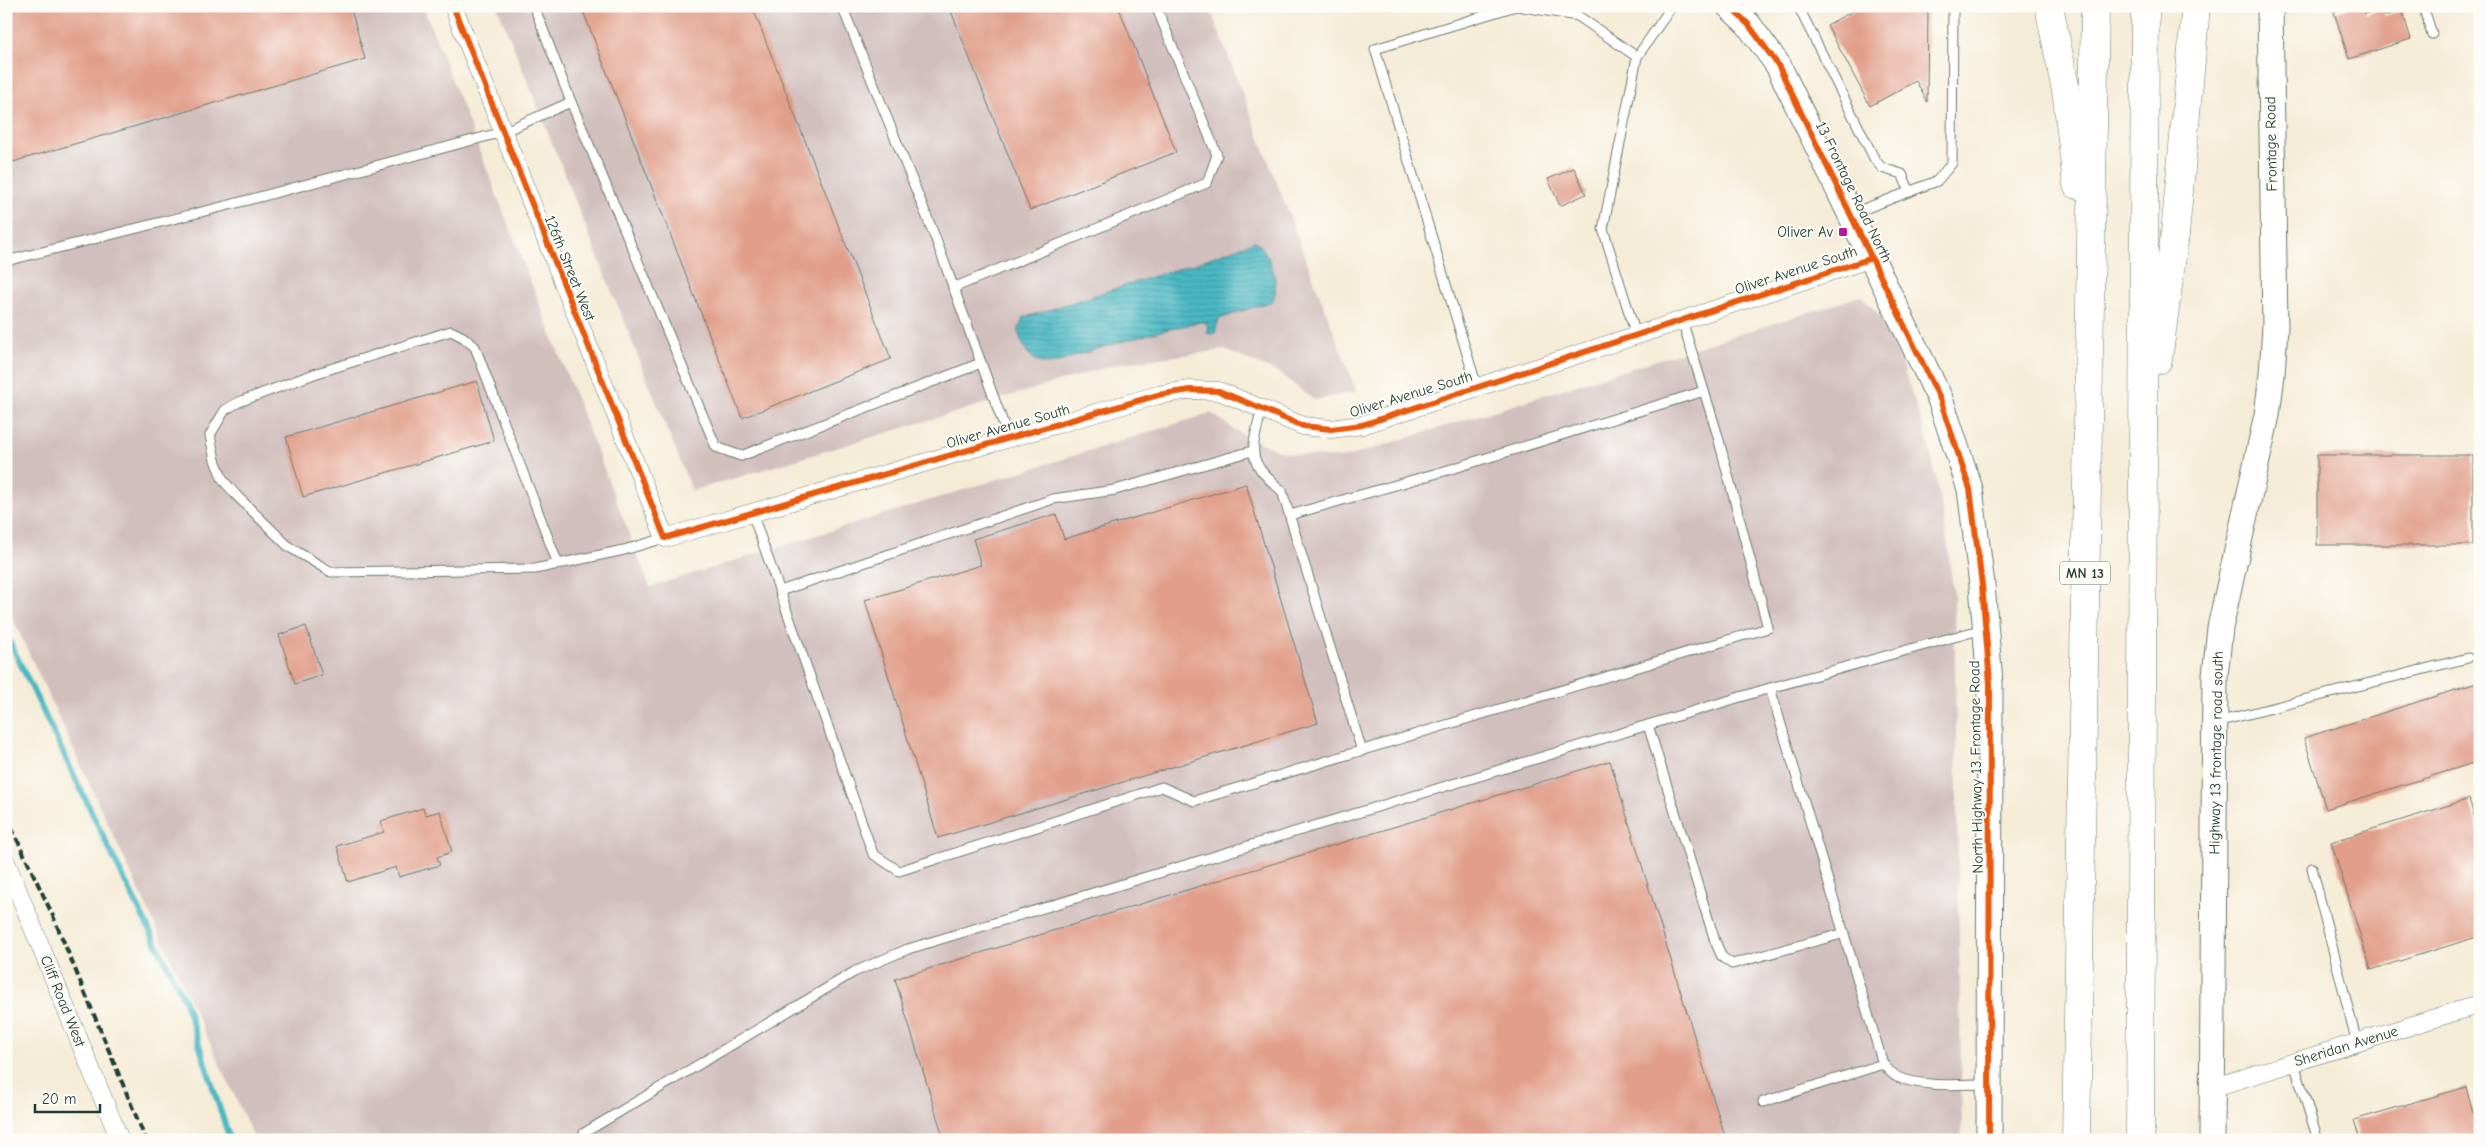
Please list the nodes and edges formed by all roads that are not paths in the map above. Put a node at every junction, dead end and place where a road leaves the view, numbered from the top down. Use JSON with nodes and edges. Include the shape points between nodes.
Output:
{"nodes":[{"id":1,"x":453,"y":6,"type":"edge"},
{"id":2,"x":534,"y":6,"type":"edge"},
{"id":3,"x":842,"y":6,"type":"edge"},
{"id":4,"x":1156,"y":6,"type":"edge"},
{"id":5,"x":1517,"y":6,"type":"edge"},
{"id":6,"x":1672,"y":6,"type":"edge"},
{"id":7,"x":1798,"y":6,"type":"edge"},
{"id":8,"x":1953,"y":6,"type":"edge"},
{"id":9,"x":2049,"y":6,"type":"edge"},
{"id":10,"x":2094,"y":6,"type":"edge"},
{"id":11,"x":2145,"y":6,"type":"edge"},
{"id":12,"x":2196,"y":6,"type":"edge"},
{"id":13,"x":2270,"y":6,"type":"edge"},
{"id":14,"x":2423,"y":6,"type":"edge"},
{"id":15,"x":1741,"y":8,"type":"edge"},
{"id":16,"x":2432,"y":34,"type":"dead end"},
{"id":17,"x":1637,"y":58,"type":"junction"},
{"id":18,"x":572,"y":102,"type":"junction"},
{"id":19,"x":503,"y":132,"type":"junction"},
{"id":20,"x":1910,"y":192,"type":"junction"},
{"id":21,"x":1851,"y":214,"type":"junction"},
{"id":22,"x":1872,"y":258,"type":"junction"},
{"id":23,"x":6,"y":261,"type":"edge"},
{"id":24,"x":2274,"y":282,"type":"joint"},
{"id":25,"x":953,"y":288,"type":"junction"},
{"id":26,"x":1682,"y":320,"type":"junction"},
{"id":27,"x":1636,"y":335,"type":"junction"},
{"id":28,"x":981,"y":363,"type":"junction"},
{"id":29,"x":2088,"y":376,"type":"junction"},
{"id":30,"x":1477,"y":387,"type":"junction"},
{"id":31,"x":1704,"y":391,"type":"junction"},
{"id":32,"x":1940,"y":400,"type":"joint"},
{"id":33,"x":1262,"y":408,"type":"junction"},
{"id":34,"x":1009,"y":439,"type":"junction"},
{"id":35,"x":1252,"y":451,"type":"junction"},
{"id":36,"x":2143,"y":476,"type":"junction"},
{"id":37,"x":752,"y":512,"type":"junction"},
{"id":38,"x":1290,"y":515,"type":"junction"},
{"id":39,"x":664,"y":538,"type":"junction"},
{"id":40,"x":558,"y":564,"type":"junction"},
{"id":41,"x":780,"y":592,"type":"junction"},
{"id":42,"x":1986,"y":629,"type":"junction"},
{"id":43,"x":2468,"y":658,"type":"dead end"},
{"id":44,"x":1770,"y":688,"type":"junction"},
{"id":45,"x":2215,"y":723,"type":"junction"},
{"id":46,"x":1648,"y":725,"type":"junction"},
{"id":47,"x":1362,"y":750,"type":"junction"},
{"id":48,"x":6,"y":862,"type":"edge"},
{"id":49,"x":2312,"y":868,"type":"dead end"},
{"id":50,"x":11,"y":888,"type":"edge"},
{"id":51,"x":1845,"y":933,"type":"junction"},
{"id":52,"x":2480,"y":1004,"type":"edge"},
{"id":53,"x":2358,"y":1043,"type":"junction"},
{"id":54,"x":2294,"y":1063,"type":"junction"},
{"id":55,"x":1883,"y":1064,"type":"junction"},
{"id":56,"x":1989,"y":1084,"type":"junction"},
{"id":57,"x":2212,"y":1088,"type":"junction"},
{"id":58,"x":1763,"y":1102,"type":"dead end"},
{"id":59,"x":120,"y":1140,"type":"edge"},
{"id":60,"x":586,"y":1140,"type":"edge"},
{"id":61,"x":1989,"y":1140,"type":"edge"},
{"id":62,"x":2076,"y":1140,"type":"edge"},
{"id":63,"x":2140,"y":1140,"type":"edge"},
{"id":64,"x":2212,"y":1140,"type":"edge"},
{"id":65,"x":2318,"y":1140,"type":"edge"}],
"edges":[{"from":1,"to":19,"type":"street","name":"126th Street West"},
{"from":2,"to":18,"type":"lane"},
{"from":3,"to":25,"type":"lane"},
{"from":4,"to":25,"type":"lane","via":[[1217,155],[1208,184]]},
{"from":5,"to":17,"type":"lane","via":[[1578,16]]},
{"from":5,"to":30,"type":"lane","via":[[1375,48]]},
{"from":6,"to":17,"type":"lane"},
{"from":7,"to":20,"type":"lane","via":[[1875,160],[1882,168],[1902,174]]},
{"from":8,"to":20,"type":"lane","via":[[1952,164],[1937,181]]},
{"from":9,"to":29,"type":"highway","via":[[2067,96],[2077,184]]},
{"from":10,"to":29,"type":"highway","number":"MN 13"},
{"from":11,"to":36,"type":"highway"},
{"from":12,"to":36,"type":"highway","via":[[2175,234]]},
{"from":13,"to":24,"type":"street","name":"Frontage Road"},
{"from":14,"to":16,"type":"lane"},
{"from":15,"to":21,"type":"street","name":"13 Frontage Road North","via":[[1778,65]]},
{"from":17,"to":27,"type":"lane","via":[[1603,229]]},
{"from":18,"to":19,"type":"lane"},
{"from":18,"to":28,"type":"lane","via":[[716,447],[741,456]]},
{"from":19,"to":23,"type":"lane"},
{"from":19,"to":39,"type":"street","name":"126th Street West"},
{"from":20,"to":21,"type":"lane"},
{"from":21,"to":22,"type":"street","name":"13 Frontage Road North"},
{"from":22,"to":26,"type":"street","name":"Oliver Avenue South"},
{"from":22,"to":32,"type":"street","name":"13 Frontage Road North"},
{"from":24,"to":45,"type":"street","name":"Highway 13 frontage road south","via":[[2275,327],[2267,415],[2220,628]]},
{"from":25,"to":28,"type":"lane"},
{"from":26,"to":27,"type":"street","name":"Oliver Avenue South"},
{"from":26,"to":31,"type":"lane"},
{"from":27,"to":30,"type":"street","name":"Oliver Avenue South"},
{"from":28,"to":34,"type":"lane"},
{"from":29,"to":62,"type":"highway","number":"MN 13"},
{"from":30,"to":33,"type":"street","name":"Oliver Avenue South","via":[[1362,425],[1331,429],[1303,426]]},
{"from":31,"to":38,"type":"lane"},
{"from":31,"to":47,"type":"lane","via":[[1768,628]]},
{"from":32,"to":42,"type":"street","name":"North Highway 13 Frontage Road","via":[[1970,489]]},
{"from":33,"to":34,"type":"street","name":"Oliver Avenue South","via":[[1219,390],[1190,390],[1158,396]]},
{"from":33,"to":35,"type":"lane"},
{"from":34,"to":37,"type":"street","name":"Oliver Avenue South"},
{"from":35,"to":38,"type":"lane","via":[[1260,472],[1282,491]]},
{"from":35,"to":41,"type":"lane","via":[[1115,490],[1052,499]]},
{"from":36,"to":63,"type":"highway"},
{"from":37,"to":39,"type":"street","name":"Oliver Avenue South"},
{"from":37,"to":41,"type":"lane"},
{"from":38,"to":47,"type":"lane"},
{"from":39,"to":40,"type":"lane"},
{"from":40,"to":40,"type":"lane","via":[[535,569],[330,572],[289,547],[236,495],[223,480],[210,435],[225,410],[239,402],[314,374],[451,331],[475,347]]},
{"from":41,"to":47,"type":"lane","via":[[873,854],[899,871],[1162,787],[1194,801]]},
{"from":42,"to":44,"type":"lane"},
{"from":42,"to":56,"type":"street","name":"North Highway 13 Frontage Road","via":[[1990,682]]},
{"from":43,"to":45,"type":"lane"},
{"from":44,"to":46,"type":"lane"},
{"from":44,"to":51,"type":"lane"},
{"from":45,"to":57,"type":"street","name":"Highway 13 frontage road south"},
{"from":46,"to":51,"type":"lane","via":[[1722,957],[1732,964]]},
{"from":46,"to":60,"type":"lane","via":[[908,949],[837,982],[584,1133]]},
{"from":48,"to":50,"type":"street","name":"Cliff Road West"},
{"from":49,"to":53,"type":"lane"},
{"from":50,"to":59,"type":"street","name":"Cliff Road West"},
{"from":51,"to":55,"type":"lane"},
{"from":52,"to":53,"type":"street","name":"Sheridan Avenue"},
{"from":53,"to":54,"type":"street","name":"Sheridan Avenue"},
{"from":54,"to":57,"type":"street","name":"Sheridan Avenue"},
{"from":54,"to":65,"type":"lane"},
{"from":55,"to":56,"type":"lane","via":[[1895,1077],[1908,1080]]},
{"from":55,"to":58,"type":"lane"},
{"from":56,"to":61,"type":"street","name":"North Highway 13 Frontage Road"},
{"from":57,"to":64,"type":"street","name":"Highway 13 frontage road south"}]}
